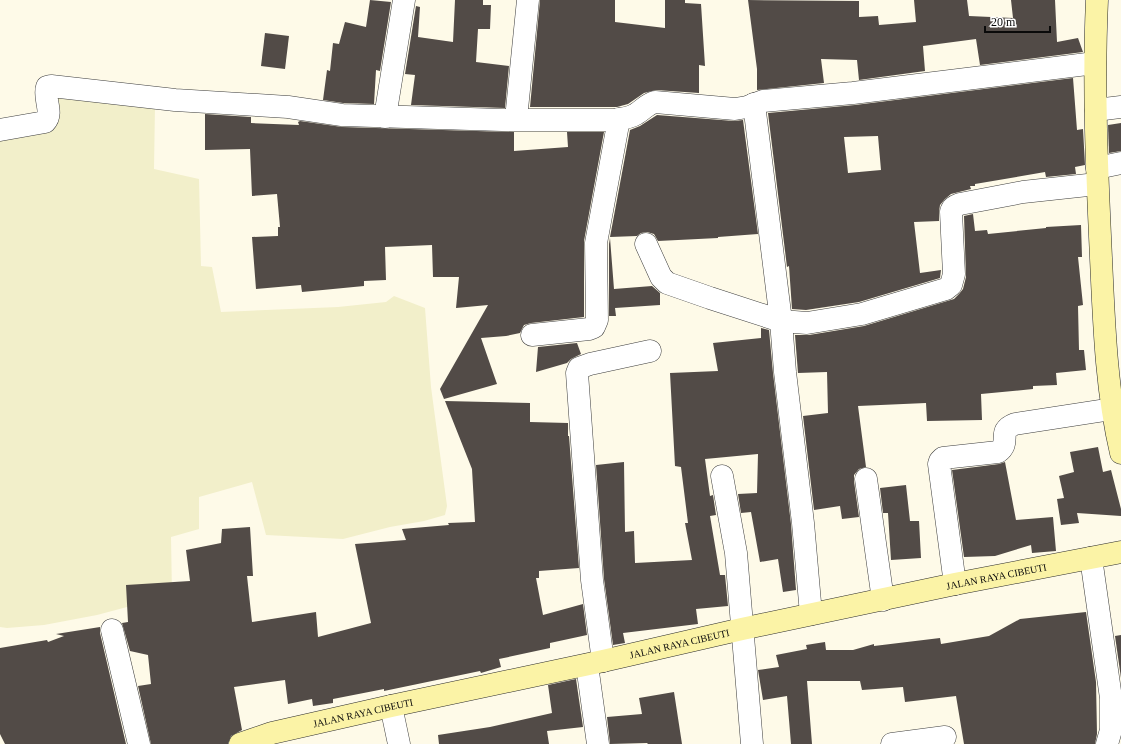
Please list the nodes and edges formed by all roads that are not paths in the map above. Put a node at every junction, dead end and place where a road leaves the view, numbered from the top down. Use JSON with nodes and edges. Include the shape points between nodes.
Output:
{"nodes":[{"id":1,"x":404,"y":0,"type":"edge"},
{"id":2,"x":528,"y":0,"type":"edge"},
{"id":3,"x":1097,"y":0,"type":"edge"},
{"id":4,"x":1095,"y":63,"type":"junction"},
{"id":5,"x":754,"y":104,"type":"junction"},
{"id":6,"x":1121,"y":107,"type":"edge"},
{"id":7,"x":1096,"y":110,"type":"junction"},
{"id":8,"x":385,"y":116,"type":"junction"},
{"id":9,"x":516,"y":119,"type":"junction"},
{"id":10,"x":619,"y":119,"type":"junction"},
{"id":11,"x":0,"y":130,"type":"edge"},
{"id":12,"x":1121,"y":163,"type":"edge"},
{"id":13,"x":1097,"y":176,"type":"junction"},
{"id":14,"x":646,"y":244,"type":"dead end"},
{"id":15,"x":781,"y":321,"type":"junction"},
{"id":16,"x":532,"y":335,"type":"dead end"},
{"id":17,"x":650,"y":351,"type":"dead end"},
{"id":18,"x":1112,"y":409,"type":"junction"},
{"id":19,"x":1121,"y":453,"type":"edge"},
{"id":20,"x":722,"y":476,"type":"dead end"},
{"id":21,"x":866,"y":479,"type":"dead end"},
{"id":22,"x":1121,"y":552,"type":"edge"},
{"id":23,"x":1091,"y":558,"type":"junction"},
{"id":24,"x":955,"y":584,"type":"junction"},
{"id":25,"x":883,"y":600,"type":"junction"},
{"id":26,"x":810,"y":614,"type":"junction"},
{"id":27,"x":742,"y":629,"type":"junction"},
{"id":28,"x":112,"y":630,"type":"dead end"},
{"id":29,"x":595,"y":663,"type":"junction"},
{"id":30,"x":391,"y":706,"type":"junction"},
{"id":31,"x":945,"y":737,"type":"dead end"},
{"id":32,"x":139,"y":744,"type":"edge"},
{"id":33,"x":240,"y":744,"type":"edge"},
{"id":34,"x":399,"y":744,"type":"edge"},
{"id":35,"x":598,"y":744,"type":"edge"},
{"id":36,"x":752,"y":744,"type":"edge"},
{"id":37,"x":892,"y":744,"type":"edge"},
{"id":38,"x":1107,"y":744,"type":"edge"}],
"edges":[{"from":1,"to":8,"type":"street"},
{"from":2,"to":9,"type":"street"},
{"from":3,"to":4,"type":"main road"},
{"from":4,"to":5,"type":"street"},
{"from":4,"to":7,"type":"main road"},
{"from":5,"to":10,"type":"street","via":[[735,109],[655,102],[636,114]]},
{"from":5,"to":15,"type":"street"},
{"from":6,"to":7,"type":"street"},
{"from":7,"to":13,"type":"main road"},
{"from":8,"to":9,"type":"street"},
{"from":8,"to":11,"type":"street","via":[[175,100],[52,86],[47,87],[46,91],[48,116],[45,122]]},
{"from":9,"to":10,"type":"street"},
{"from":10,"to":16,"type":"street","via":[[596,243],[597,320],[594,327],[589,329]]},
{"from":12,"to":13,"type":"street"},
{"from":13,"to":15,"type":"street","via":[[960,204],[952,208],[954,274],[951,285],[946,289],[862,314],[807,323]]},
{"from":13,"to":18,"type":"main road","via":[[1106,348]]},
{"from":14,"to":15,"type":"street","via":[[661,277],[667,283]]},
{"from":15,"to":26,"type":"street","via":[[804,523]]},
{"from":17,"to":29,"type":"street","via":[[590,364],[579,368],[577,372],[592,580]]},
{"from":18,"to":19,"type":"main road"},
{"from":18,"to":24,"type":"street","via":[[1015,424],[1005,431],[1004,444],[998,452],[943,458],[940,461]]},
{"from":20,"to":27,"type":"street","via":[[736,553]]},
{"from":21,"to":25,"type":"street"},
{"from":22,"to":23,"type":"main road","name":"JALAN RAYA CIBEUTI"},
{"from":23,"to":24,"type":"main road","name":"JALAN RAYA CIBEUTI"},
{"from":23,"to":38,"type":"street","via":[[1111,698],[1111,730]]},
{"from":24,"to":25,"type":"main road","name":"JALAN RAYA CIBEUTI"},
{"from":25,"to":26,"type":"main road","name":"JALAN RAYA CIBEUTI"},
{"from":26,"to":27,"type":"main road","name":"JALAN RAYA CIBEUTI"},
{"from":27,"to":29,"type":"main road","name":"JALAN RAYA CIBEUTI"},
{"from":27,"to":36,"type":"street"},
{"from":28,"to":32,"type":"street"},
{"from":29,"to":30,"type":"main road","name":"JALAN RAYA CIBEUTI"},
{"from":29,"to":35,"type":"street"},
{"from":30,"to":33,"type":"main road","name":"JALAN RAYA CIBEUTI","via":[[272,733]]},
{"from":30,"to":34,"type":"street"},
{"from":31,"to":37,"type":"street"}]}
